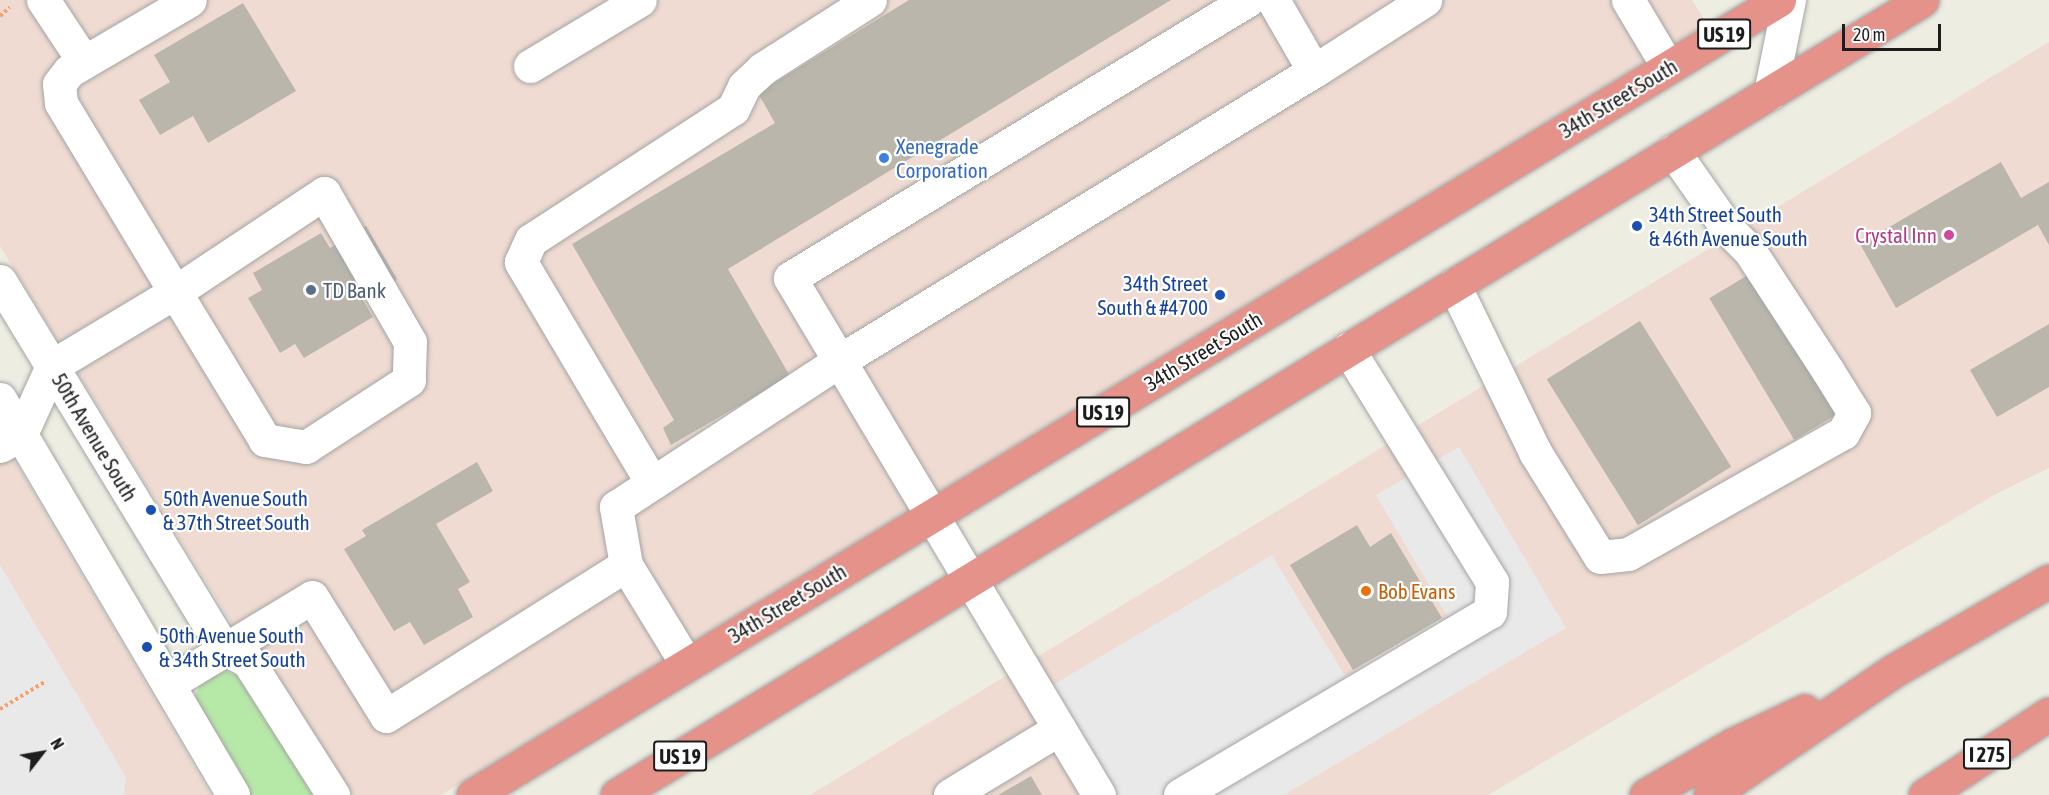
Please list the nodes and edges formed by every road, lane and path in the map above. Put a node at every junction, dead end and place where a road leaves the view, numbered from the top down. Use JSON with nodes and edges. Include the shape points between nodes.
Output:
{"nodes":[{"id":1,"x":43,"y":0,"type":"edge"},
{"id":2,"x":190,"y":0,"type":"edge"},
{"id":3,"x":640,"y":0,"type":"edge"},
{"id":4,"x":870,"y":0,"type":"edge"},
{"id":5,"x":1248,"y":0,"type":"edge"},
{"id":6,"x":1273,"y":0,"type":"edge"},
{"id":7,"x":1425,"y":0,"type":"edge"},
{"id":8,"x":1628,"y":0,"type":"edge"},
{"id":9,"x":1779,"y":0,"type":"edge"},
{"id":10,"x":1788,"y":0,"type":"edge"},
{"id":11,"x":1922,"y":0,"type":"edge"},
{"id":12,"x":84,"y":62,"type":"junction"},
{"id":13,"x":530,"y":66,"type":"dead end"},
{"id":14,"x":1668,"y":67,"type":"junction"},
{"id":15,"x":1314,"y":71,"type":"junction"},
{"id":16,"x":1770,"y":93,"type":"junction"},
{"id":17,"x":1673,"y":151,"type":"junction"},
{"id":18,"x":0,"y":281,"type":"edge"},
{"id":19,"x":1454,"y":285,"type":"junction"},
{"id":20,"x":175,"y":292,"type":"junction"},
{"id":21,"x":1348,"y":349,"type":"junction"},
{"id":22,"x":839,"y":361,"type":"junction"},
{"id":23,"x":52,"y":366,"type":"junction"},
{"id":24,"x":0,"y":399,"type":"edge"},
{"id":25,"x":10,"y":440,"type":"edge"},
{"id":26,"x":652,"y":483,"type":"junction"},
{"id":27,"x":931,"y":517,"type":"junction"},
{"id":28,"x":626,"y":565,"type":"junction"},
{"id":29,"x":969,"y":581,"type":"junction"},
{"id":30,"x":2049,"y":581,"type":"edge"},
{"id":31,"x":223,"y":648,"type":"junction"},
{"id":32,"x":686,"y":663,"type":"junction"},
{"id":33,"x":1893,"y":671,"type":"junction"},
{"id":34,"x":46,"y":681,"type":"dead end"},
{"id":35,"x":168,"y":684,"type":"junction"},
{"id":36,"x":0,"y":709,"type":"edge"},
{"id":37,"x":2049,"y":714,"type":"edge"},
{"id":38,"x":1059,"y":729,"type":"junction"},
{"id":39,"x":233,"y":795,"type":"edge"},
{"id":40,"x":333,"y":795,"type":"edge"},
{"id":41,"x":473,"y":795,"type":"edge"},
{"id":42,"x":617,"y":795,"type":"edge"},
{"id":43,"x":950,"y":795,"type":"edge"},
{"id":44,"x":1099,"y":795,"type":"edge"},
{"id":45,"x":1180,"y":795,"type":"edge"},
{"id":46,"x":1647,"y":795,"type":"edge"},
{"id":47,"x":1710,"y":795,"type":"edge"},
{"id":48,"x":1925,"y":795,"type":"edge"}],
"edges":[{"from":1,"to":12,"type":"street"},
{"from":2,"to":12,"type":"street"},
{"from":3,"to":13,"type":"street"},
{"from":4,"to":26,"type":"street","via":[[762,69],[744,86],[733,109],[531,240],[522,262]]},
{"from":5,"to":22,"type":"street","via":[[790,278]]},
{"from":6,"to":15,"type":"street"},
{"from":7,"to":15,"type":"street"},
{"from":8,"to":14,"type":"street"},
{"from":9,"to":14,"type":"highway","name":"34th Street South","number":"US 19"},
{"from":10,"to":16,"type":"street"},
{"from":11,"to":16,"type":"highway","number":"US 19"},
{"from":12,"to":20,"type":"street","via":[[59,84],[61,103]]},
{"from":14,"to":27,"type":"highway","name":"34th Street South","number":"US 19"},
{"from":15,"to":22,"type":"street"},
{"from":16,"to":17,"type":"highway","number":"US 19"},
{"from":17,"to":19,"type":"highway","number":"US 19"},
{"from":17,"to":19,"type":"street","via":[[1727,228],[1749,250],[1854,413],[1843,433],[1628,554],[1600,558],[1535,452]]},
{"from":18,"to":23,"type":"street","name":"50th Avenue South"},
{"from":19,"to":21,"type":"highway","number":"US 19"},
{"from":20,"to":20,"type":"street","via":[[324,193],[410,342],[409,380],[306,447],[265,440]]},
{"from":20,"to":23,"type":"street"},
{"from":21,"to":29,"type":"highway","number":"US 19"},
{"from":21,"to":45,"type":"street","via":[[1492,582],[1490,612]]},
{"from":22,"to":26,"type":"street"},
{"from":22,"to":27,"type":"street"},
{"from":23,"to":25,"type":"street"},
{"from":23,"to":31,"type":"street","name":"50th Avenue South"},
{"from":24,"to":25,"type":"street"},
{"from":25,"to":35,"type":"street"},
{"from":26,"to":28,"type":"street","via":[[616,507]]},
{"from":27,"to":29,"type":"street"},
{"from":27,"to":32,"type":"highway","name":"34th Street South","number":"US 19"},
{"from":28,"to":31,"type":"street","via":[[386,716],[312,597]]},
{"from":28,"to":32,"type":"street"},
{"from":29,"to":38,"type":"street"},
{"from":29,"to":42,"type":"highway","number":"US 19"},
{"from":30,"to":33,"type":"highway"},
{"from":31,"to":35,"type":"street"},
{"from":31,"to":40,"type":"street","name":"50th Avenue South","via":[[248,661]]},
{"from":32,"to":41,"type":"highway","name":"34th Street South","number":"US 19"},
{"from":33,"to":46,"type":"highway","via":[[1732,745]]},
{"from":33,"to":47,"type":"highway"},
{"from":34,"to":36,"type":"path"},
{"from":35,"to":39,"type":"street"},
{"from":37,"to":48,"type":"highway","number":"I 275"},
{"from":38,"to":43,"type":"street"},
{"from":38,"to":44,"type":"street"}]}
